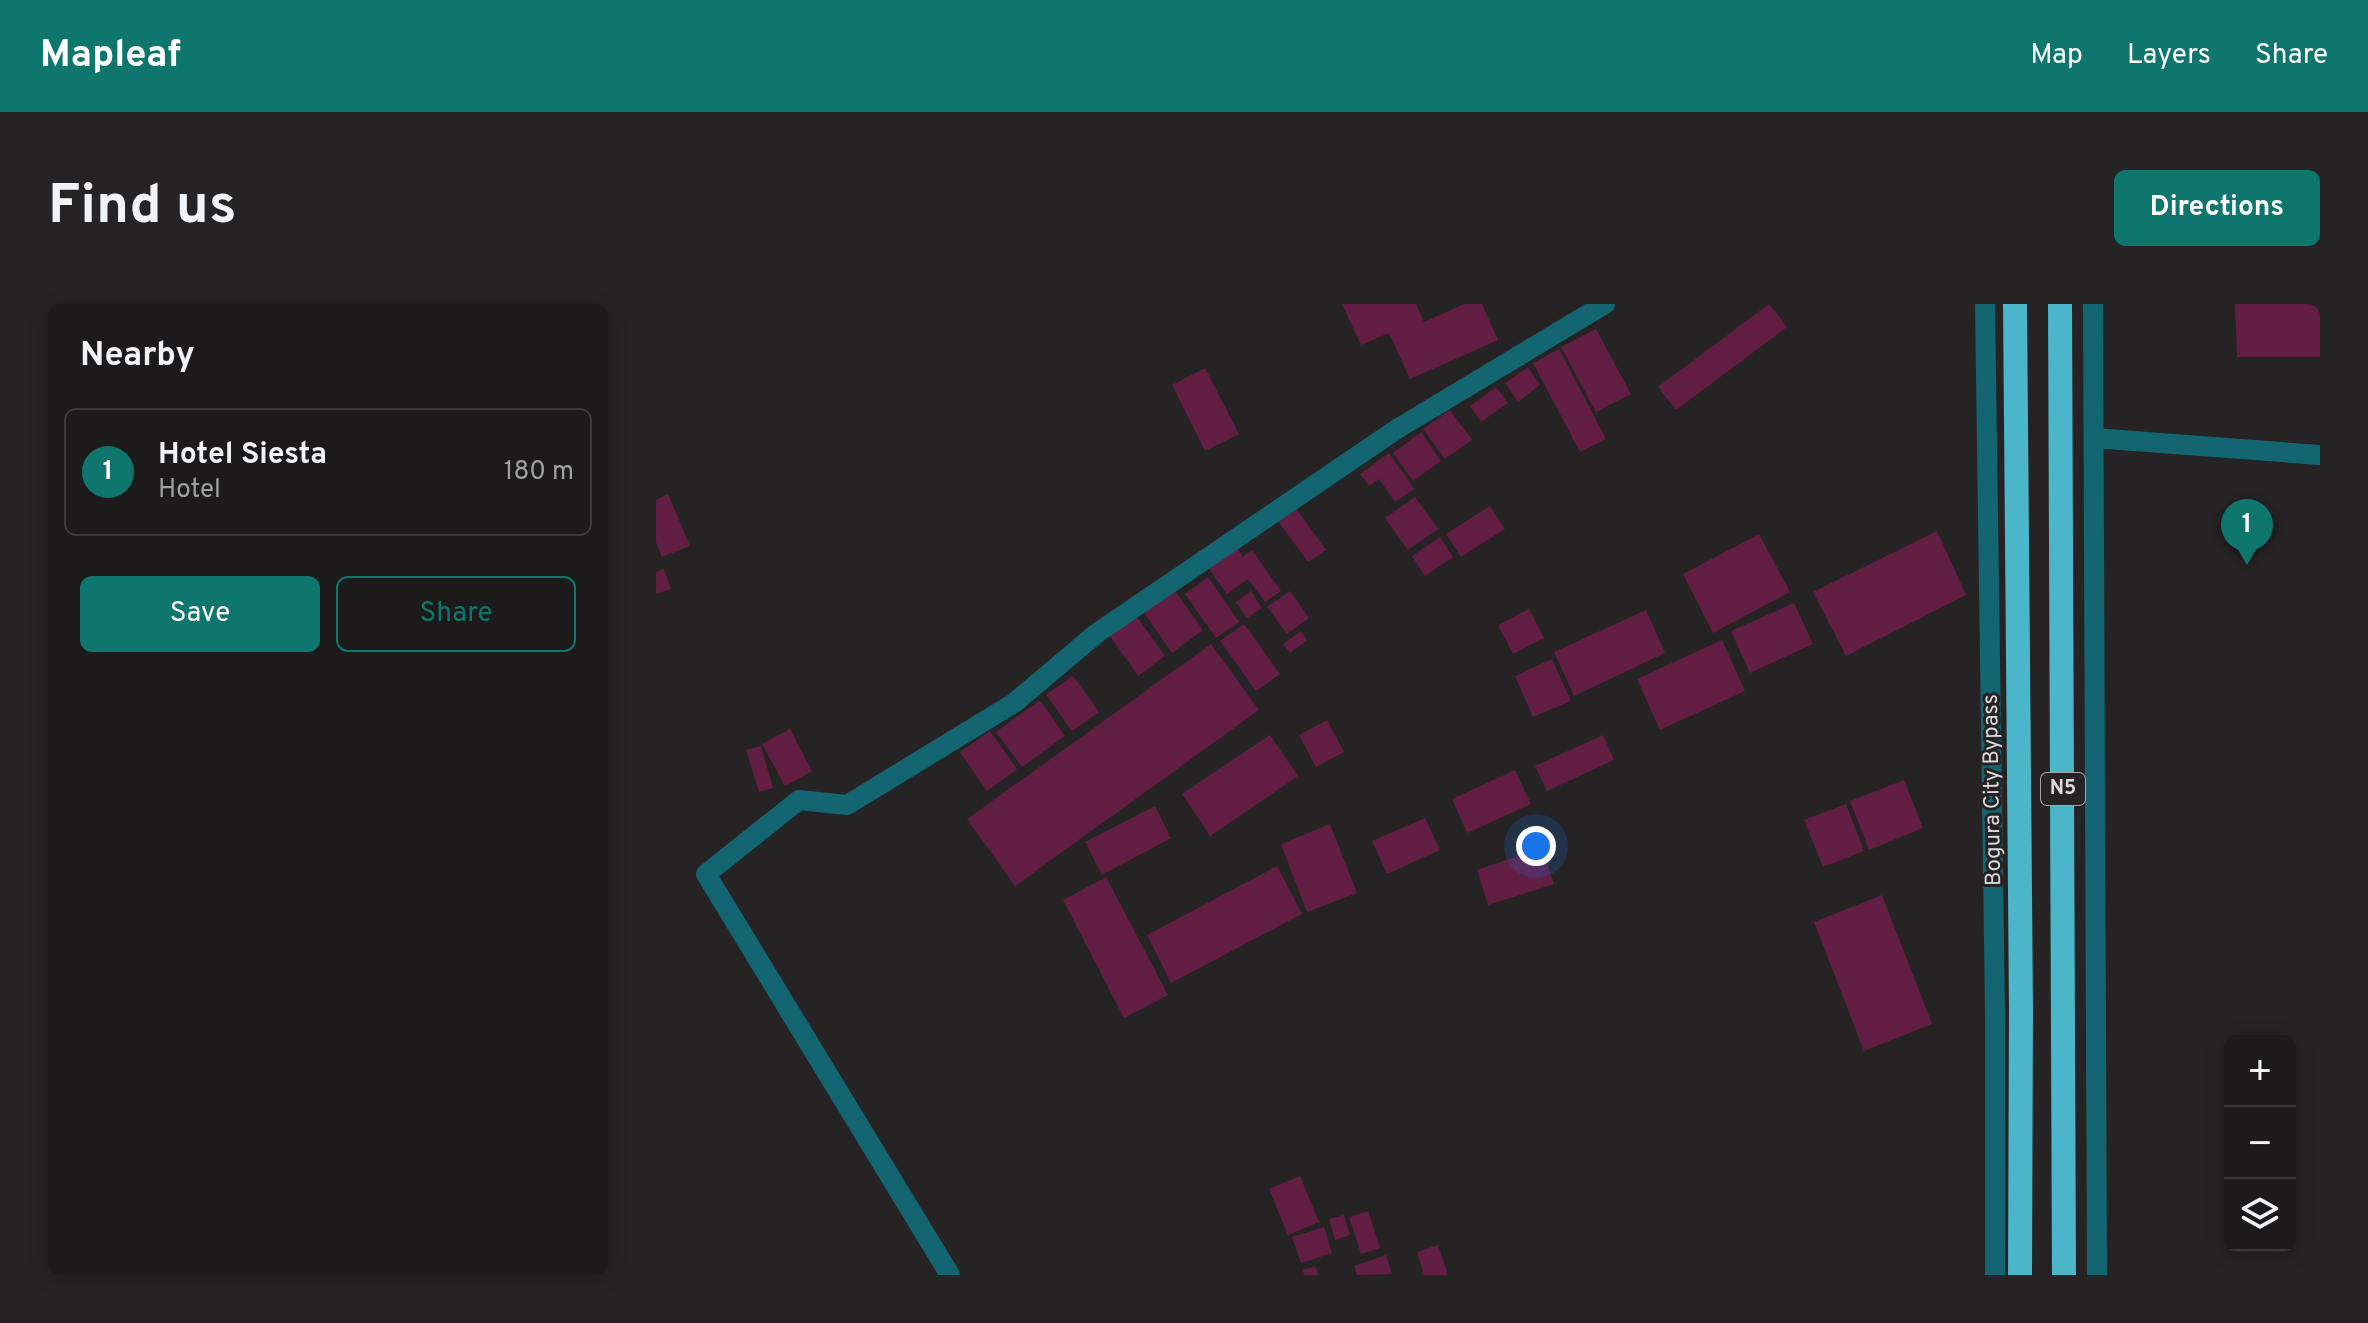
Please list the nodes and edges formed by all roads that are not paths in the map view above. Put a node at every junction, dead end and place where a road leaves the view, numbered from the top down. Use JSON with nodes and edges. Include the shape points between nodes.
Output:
{"nodes":[{"id":1,"x":1605,"y":304,"type":"edge"},
{"id":2,"x":1985,"y":304,"type":"edge"},
{"id":3,"x":2015,"y":304,"type":"edge"},
{"id":4,"x":2060,"y":304,"type":"edge"},
{"id":5,"x":2093,"y":304,"type":"edge"},
{"id":6,"x":2094,"y":438,"type":"junction"},
{"id":7,"x":2320,"y":455,"type":"edge"},
{"id":8,"x":950,"y":1275,"type":"edge"},
{"id":9,"x":1995,"y":1275,"type":"edge"},
{"id":10,"x":2020,"y":1275,"type":"edge"},
{"id":11,"x":2064,"y":1275,"type":"edge"},
{"id":12,"x":2097,"y":1275,"type":"edge"}],
"edges":[{"from":1,"to":8,"type":"street","via":[[1397,429],[1097,633],[1014,703],[847,805],[799,800],[706,874]]},
{"from":2,"to":9,"type":"street"},
{"from":3,"to":10,"type":"highway","name":"Bogura City Bypass"},
{"from":4,"to":11,"type":"highway","number":"N5"},
{"from":5,"to":6,"type":"street"},
{"from":6,"to":7,"type":"street"},
{"from":6,"to":12,"type":"street"}]}
